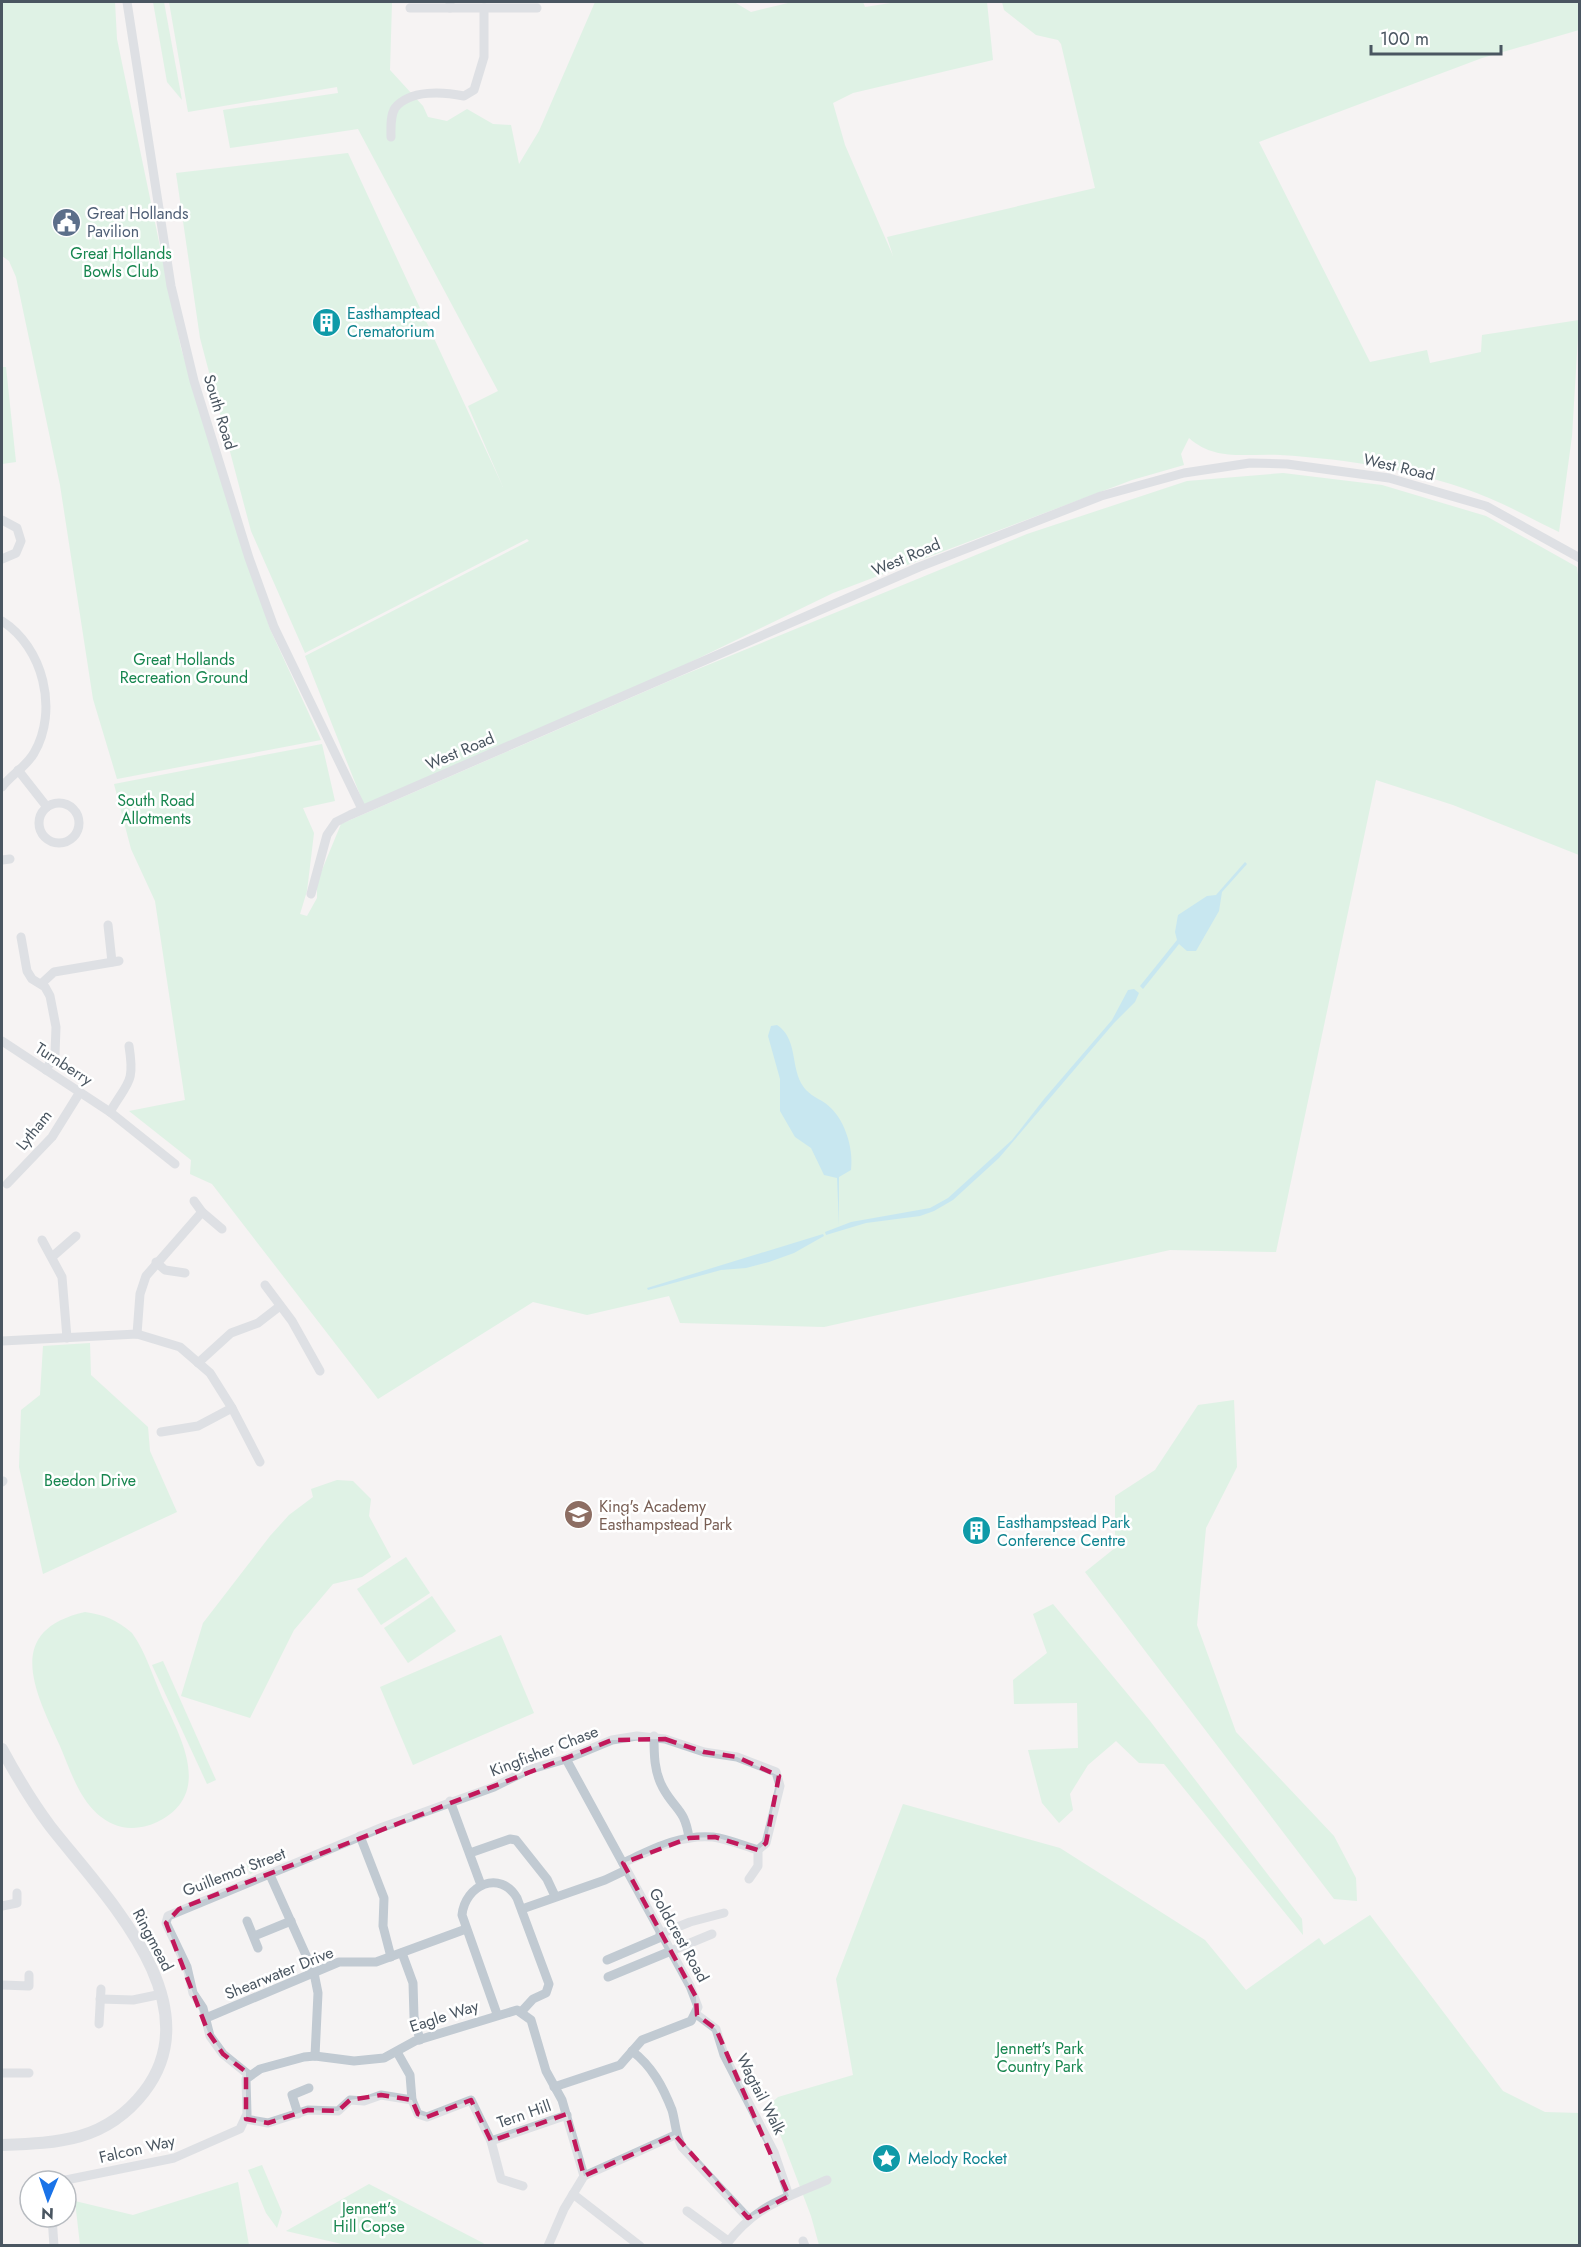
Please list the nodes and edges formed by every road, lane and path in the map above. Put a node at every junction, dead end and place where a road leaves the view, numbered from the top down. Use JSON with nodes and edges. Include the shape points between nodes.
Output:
{"nodes":[{"id":1,"x":127,"y":2,"type":"edge"},
{"id":2,"x":450,"y":5,"type":"edge"},
{"id":3,"x":410,"y":8,"type":"dead end"},
{"id":4,"x":484,"y":8,"type":"junction"},
{"id":5,"x":537,"y":8,"type":"dead end"},
{"id":6,"x":391,"y":137,"type":"dead end"},
{"id":7,"x":2,"y":520,"type":"edge"},
{"id":8,"x":1580,"y":558,"type":"edge"},
{"id":9,"x":2,"y":559,"type":"edge"},
{"id":10,"x":2,"y":621,"type":"edge"},
{"id":11,"x":18,"y":770,"type":"junction"},
{"id":12,"x":2,"y":787,"type":"edge"},
{"id":13,"x":47,"y":807,"type":"junction"},
{"id":14,"x":362,"y":809,"type":"junction"},
{"id":15,"x":311,"y":894,"type":"dead end"},
{"id":16,"x":108,"y":925,"type":"dead end"},
{"id":17,"x":21,"y":937,"type":"dead end"},
{"id":18,"x":41,"y":984,"type":"junction"},
{"id":19,"x":2,"y":1041,"type":"edge"},
{"id":20,"x":129,"y":1046,"type":"dead end"},
{"id":21,"x":46,"y":1070,"type":"junction"},
{"id":22,"x":80,"y":1092,"type":"junction"},
{"id":23,"x":110,"y":1112,"type":"junction"},
{"id":24,"x":176,"y":1150,"type":"dead end"},
{"id":25,"x":7,"y":1184,"type":"dead end"},
{"id":26,"x":194,"y":1201,"type":"dead end"},
{"id":27,"x":202,"y":1212,"type":"junction"},
{"id":28,"x":222,"y":1228,"type":"dead end"},
{"id":29,"x":76,"y":1236,"type":"dead end"},
{"id":30,"x":42,"y":1240,"type":"dead end"},
{"id":31,"x":52,"y":1257,"type":"junction"},
{"id":32,"x":156,"y":1262,"type":"junction"},
{"id":33,"x":185,"y":1273,"type":"dead end"},
{"id":34,"x":265,"y":1285,"type":"dead end"},
{"id":35,"x":280,"y":1306,"type":"junction"},
{"id":36,"x":137,"y":1334,"type":"junction"},
{"id":37,"x":67,"y":1338,"type":"junction"},
{"id":38,"x":2,"y":1341,"type":"edge"},
{"id":39,"x":2,"y":1348,"type":"edge"},
{"id":40,"x":198,"y":1363,"type":"junction"},
{"id":41,"x":320,"y":1371,"type":"dead end"},
{"id":42,"x":232,"y":1408,"type":"junction"},
{"id":43,"x":161,"y":1432,"type":"dead end"},
{"id":44,"x":260,"y":1462,"type":"dead end"},
{"id":45,"x":654,"y":1736,"type":"junction"},
{"id":46,"x":2,"y":1749,"type":"edge"},
{"id":47,"x":566,"y":1759,"type":"junction"},
{"id":48,"x":450,"y":1801,"type":"junction"},
{"id":49,"x":360,"y":1836,"type":"junction"},
{"id":50,"x":689,"y":1838,"type":"junction"},
{"id":51,"x":758,"y":1850,"type":"junction"},
{"id":52,"x":470,"y":1853,"type":"junction"},
{"id":53,"x":625,"y":1866,"type":"junction"},
{"id":54,"x":270,"y":1875,"type":"junction"},
{"id":55,"x":749,"y":1879,"type":"dead end"},
{"id":56,"x":482,"y":1885,"type":"junction"},
{"id":57,"x":17,"y":1893,"type":"dead end"},
{"id":58,"x":555,"y":1896,"type":"junction"},
{"id":59,"x":2,"y":1906,"type":"edge"},
{"id":60,"x":522,"y":1909,"type":"junction"},
{"id":61,"x":724,"y":1913,"type":"dead end"},
{"id":62,"x":247,"y":1921,"type":"dead end"},
{"id":63,"x":291,"y":1921,"type":"junction"},
{"id":64,"x":466,"y":1929,"type":"junction"},
{"id":65,"x":712,"y":1934,"type":"dead end"},
{"id":66,"x":254,"y":1936,"type":"junction"},
{"id":67,"x":661,"y":1936,"type":"junction"},
{"id":68,"x":258,"y":1948,"type":"dead end"},
{"id":69,"x":670,"y":1951,"type":"junction"},
{"id":70,"x":402,"y":1953,"type":"junction"},
{"id":71,"x":391,"y":1957,"type":"junction"},
{"id":72,"x":607,"y":1959,"type":"dead end"},
{"id":73,"x":314,"y":1973,"type":"junction"},
{"id":74,"x":28,"y":1975,"type":"dead end"},
{"id":75,"x":608,"y":1977,"type":"dead end"},
{"id":76,"x":2,"y":1985,"type":"edge"},
{"id":77,"x":101,"y":1989,"type":"dead end"},
{"id":78,"x":162,"y":1994,"type":"junction"},
{"id":79,"x":100,"y":1999,"type":"junction"},
{"id":80,"x":522,"y":2011,"type":"junction"},
{"id":81,"x":497,"y":2014,"type":"junction"},
{"id":82,"x":696,"y":2014,"type":"junction"},
{"id":83,"x":206,"y":2018,"type":"junction"},
{"id":84,"x":99,"y":2024,"type":"dead end"},
{"id":85,"x":420,"y":2040,"type":"junction"},
{"id":86,"x":632,"y":2051,"type":"junction"},
{"id":87,"x":397,"y":2052,"type":"junction"},
{"id":88,"x":315,"y":2056,"type":"junction"},
{"id":89,"x":2,"y":2073,"type":"edge"},
{"id":90,"x":29,"y":2073,"type":"dead end"},
{"id":91,"x":249,"y":2075,"type":"junction"},
{"id":92,"x":554,"y":2087,"type":"junction"},
{"id":93,"x":309,"y":2088,"type":"dead end"},
{"id":94,"x":412,"y":2100,"type":"junction"},
{"id":95,"x":298,"y":2114,"type":"junction"},
{"id":96,"x":567,"y":2115,"type":"junction"},
{"id":97,"x":246,"y":2119,"type":"junction"},
{"id":98,"x":675,"y":2135,"type":"junction"},
{"id":99,"x":491,"y":2141,"type":"junction"},
{"id":100,"x":2,"y":2145,"type":"edge"},
{"id":101,"x":584,"y":2176,"type":"junction"},
{"id":102,"x":78,"y":2178,"type":"edge"},
{"id":103,"x":827,"y":2180,"type":"dead end"},
{"id":104,"x":523,"y":2186,"type":"dead end"},
{"id":105,"x":573,"y":2194,"type":"junction"},
{"id":106,"x":789,"y":2196,"type":"junction"},
{"id":107,"x":687,"y":2211,"type":"dead end"},
{"id":108,"x":748,"y":2218,"type":"junction"},
{"id":109,"x":53,"y":2229,"type":"edge"},
{"id":110,"x":727,"y":2243,"type":"edge"},
{"id":111,"x":636,"y":2245,"type":"edge"},
{"id":112,"x":54,"y":2246,"type":"edge"},
{"id":113,"x":548,"y":2246,"type":"edge"}],
"edges":[{"from":1,"to":14,"type":"street","name":"South Road","via":[[171,286],[194,381],[274,627]]},
{"from":2,"to":3,"type":"street"},
{"from":2,"to":4,"type":"street"},
{"from":4,"to":5,"type":"street"},
{"from":4,"to":6,"type":"street","via":[[484,57],[474,90],[464,96],[442,92],[409,99],[395,108]]},
{"from":7,"to":9,"type":"street","via":[[17,528],[21,541],[16,553]]},
{"from":8,"to":14,"type":"street","name":"West Road","via":[[1486,506],[1389,478],[1287,464],[1251,463],[1199,470],[1101,496],[919,567]]},
{"from":10,"to":11,"type":"street","via":[[23,639],[40,668],[46,709],[41,740],[33,756]]},
{"from":11,"to":12,"type":"street"},
{"from":11,"to":13,"type":"street"},
{"from":13,"to":13,"type":"street","via":[[60,803],[76,812],[79,826],[73,838],[54,843],[43,836],[39,818]]},
{"from":14,"to":15,"type":"street","name":"West Road","via":[[336,822],[331,829]]},
{"from":16,"to":18,"type":"street","via":[[115,961],[54,972]]},
{"from":17,"to":18,"type":"street","via":[[27,971],[32,980]]},
{"from":18,"to":21,"type":"street","via":[[50,996],[57,1037],[55,1054]]},
{"from":19,"to":21,"type":"street","name":"Turnberry"},
{"from":20,"to":23,"type":"street","via":[[133,1071]]},
{"from":21,"to":22,"type":"street","name":"Turnberry"},
{"from":22,"to":23,"type":"street","name":"Turnberry"},
{"from":22,"to":25,"type":"street","name":"Lytham","via":[[52,1137]]},
{"from":23,"to":24,"type":"street","name":"Turnberry","via":[[172,1162]]},
{"from":26,"to":27,"type":"street"},
{"from":27,"to":28,"type":"street"},
{"from":27,"to":32,"type":"street","via":[[184,1236]]},
{"from":29,"to":31,"type":"street"},
{"from":30,"to":31,"type":"street"},
{"from":31,"to":37,"type":"street","via":[[62,1277]]},
{"from":32,"to":33,"type":"street","via":[[165,1270]]},
{"from":32,"to":36,"type":"street","via":[[140,1294]]},
{"from":34,"to":35,"type":"street"},
{"from":35,"to":40,"type":"street","via":[[258,1323],[231,1333]]},
{"from":35,"to":41,"type":"street"},
{"from":36,"to":37,"type":"street"},
{"from":36,"to":40,"type":"street","via":[[180,1347]]},
{"from":37,"to":38,"type":"street"},
{"from":38,"to":39,"type":"street"},
{"from":40,"to":42,"type":"street","via":[[210,1373]]},
{"from":42,"to":43,"type":"street","via":[[198,1426],[175,1423]]},
{"from":42,"to":44,"type":"street"},
{"from":45,"to":47,"type":"street","name":"Kingfisher Chase","via":[[612,1740]]},
{"from":45,"to":50,"type":"street","via":[[657,1774],[664,1791],[685,1816]]},
{"from":45,"to":51,"type":"street","name":"Kingfisher Chase","via":[[704,1752],[737,1757],[776,1772],[780,1786],[765,1843]]},
{"from":46,"to":78,"type":"street","name":"Ringmead","via":[[43,1816],[122,1916],[147,1956]]},
{"from":47,"to":48,"type":"street","name":"Kingfisher Chase","via":[[537,1766],[494,1788]]},
{"from":47,"to":53,"type":"street","name":"Goldcrest Road"},
{"from":48,"to":49,"type":"street","name":"Guillemot Street"},
{"from":48,"to":52,"type":"street"},
{"from":49,"to":54,"type":"street","name":"Guillemot Street"},
{"from":49,"to":71,"type":"street","via":[[384,1898],[383,1926]]},
{"from":50,"to":51,"type":"street","via":[[715,1837]]},
{"from":50,"to":53,"type":"street","via":[[667,1843]]},
{"from":51,"to":55,"type":"street","name":"Kingfisher Chase","via":[[758,1866]]},
{"from":52,"to":56,"type":"street"},
{"from":52,"to":58,"type":"street","via":[[516,1840],[548,1879]]},
{"from":53,"to":58,"type":"street","via":[[605,1880]]},
{"from":53,"to":67,"type":"street","name":"Goldcrest Road"},
{"from":54,"to":63,"type":"street"},
{"from":54,"to":83,"type":"street","name":"Guillemot Street","via":[[168,1916],[166,1923]]},
{"from":56,"to":60,"type":"street","via":[[508,1888]]},
{"from":56,"to":64,"type":"street","via":[[463,1902]]},
{"from":57,"to":59,"type":"street","via":[[17,1903]]},
{"from":58,"to":60,"type":"street"},
{"from":60,"to":80,"type":"street","via":[[549,1984],[546,1993]]},
{"from":61,"to":67,"type":"street","via":[[690,1922]]},
{"from":62,"to":66,"type":"street"},
{"from":63,"to":66,"type":"street"},
{"from":63,"to":73,"type":"street"},
{"from":64,"to":70,"type":"street","name":"Shearwater Drive"},
{"from":64,"to":81,"type":"street"},
{"from":65,"to":69,"type":"street"},
{"from":66,"to":68,"type":"street"},
{"from":67,"to":69,"type":"street","name":"Goldcrest Road"},
{"from":67,"to":72,"type":"street"},
{"from":69,"to":75,"type":"street"},
{"from":69,"to":82,"type":"street","name":"Goldcrest Road","via":[[696,1997]]},
{"from":70,"to":71,"type":"street","name":"Shearwater Drive"},
{"from":70,"to":85,"type":"street","via":[[413,1983],[414,2016]]},
{"from":71,"to":73,"type":"street","name":"Shearwater Drive","via":[[372,1962],[339,1962]]},
{"from":73,"to":83,"type":"street","name":"Shearwater Drive"},
{"from":73,"to":88,"type":"street","via":[[318,1993]]},
{"from":74,"to":76,"type":"street","via":[[28,1986]]},
{"from":77,"to":79,"type":"street"},
{"from":78,"to":79,"type":"street","via":[[133,2000]]},
{"from":78,"to":100,"type":"street","name":"Ringmead","via":[[166,2032],[160,2063],[131,2109],[91,2134],[46,2143]]},
{"from":79,"to":84,"type":"street"},
{"from":80,"to":81,"type":"street","name":"Eagle Way"},
{"from":80,"to":92,"type":"street","via":[[531,2020]]},
{"from":81,"to":85,"type":"street","name":"Eagle Way"},
{"from":82,"to":86,"type":"street","via":[[684,2024],[642,2040]]},
{"from":82,"to":106,"type":"street","name":"Wagtail Walk","via":[[716,2029],[724,2055],[774,2152]]},
{"from":83,"to":91,"type":"street","name":"Guillemot Street","via":[[208,2032],[219,2050]]},
{"from":85,"to":87,"type":"street","name":"Eagle Way"},
{"from":86,"to":92,"type":"street","via":[[620,2065]]},
{"from":86,"to":98,"type":"street","via":[[649,2064],[672,2112]]},
{"from":87,"to":88,"type":"street","name":"Eagle Way","via":[[371,2061]]},
{"from":87,"to":94,"type":"street","via":[[410,2075]]},
{"from":88,"to":91,"type":"street","name":"Eagle Way"},
{"from":89,"to":90,"type":"street"},
{"from":91,"to":97,"type":"street"},
{"from":92,"to":96,"type":"street"},
{"from":93,"to":95,"type":"street","via":[[292,2095]]},
{"from":94,"to":95,"type":"street","via":[[381,2095],[364,2101],[350,2100],[338,2111],[308,2110]]},
{"from":94,"to":99,"type":"street","via":[[418,2114],[427,2117],[471,2100]]},
{"from":95,"to":97,"type":"street","via":[[268,2123]]},
{"from":96,"to":99,"type":"street","name":"Tern Hill"},
{"from":96,"to":101,"type":"street"},
{"from":97,"to":102,"type":"street","name":"Falcon Way","via":[[240,2129],[174,2158]]},
{"from":98,"to":101,"type":"street"},
{"from":98,"to":108,"type":"street","via":[[691,2159]]},
{"from":99,"to":104,"type":"street","via":[[501,2179]]},
{"from":101,"to":105,"type":"street"},
{"from":103,"to":106,"type":"street"},
{"from":105,"to":111,"type":"street"},
{"from":105,"to":113,"type":"street"},
{"from":106,"to":108,"type":"street"},
{"from":107,"to":110,"type":"street"},
{"from":108,"to":110,"type":"street"},
{"from":109,"to":112,"type":"street"}]}
